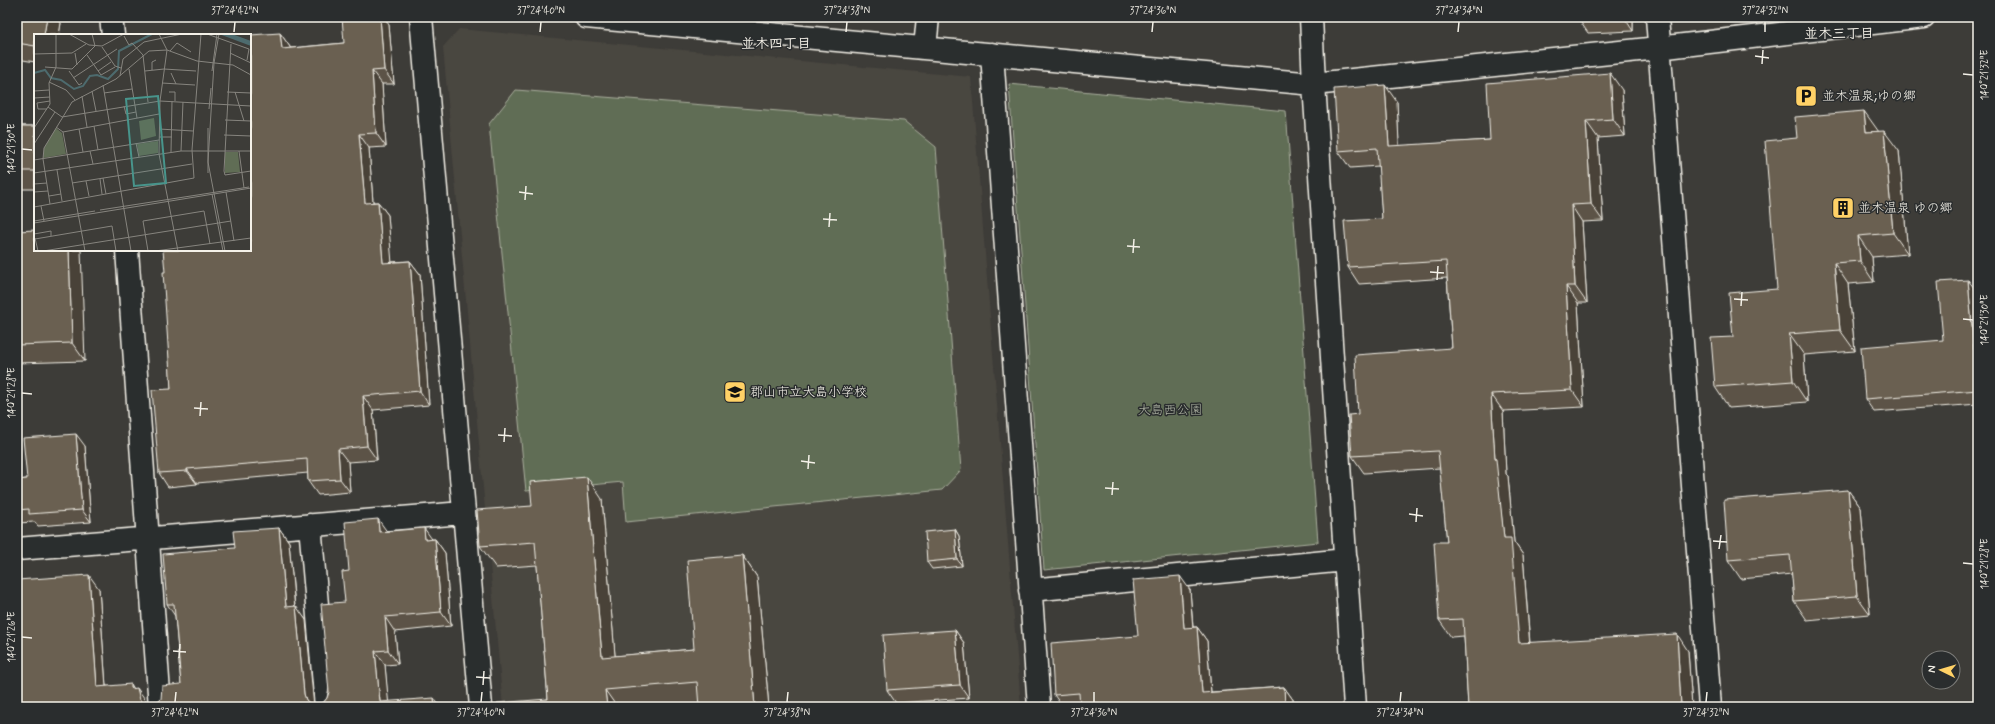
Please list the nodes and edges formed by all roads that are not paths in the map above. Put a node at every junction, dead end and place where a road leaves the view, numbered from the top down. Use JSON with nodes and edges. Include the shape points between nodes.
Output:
{"nodes":[{"id":1,"x":111,"y":17,"type":"edge"},
{"id":2,"x":422,"y":17,"type":"edge"},
{"id":3,"x":586,"y":17,"type":"edge"},
{"id":4,"x":928,"y":17,"type":"edge"},
{"id":5,"x":1311,"y":17,"type":"edge"},
{"id":6,"x":1656,"y":17,"type":"edge"},
{"id":7,"x":1924,"y":17,"type":"edge"},
{"id":8,"x":761,"y":25,"type":"edge"},
{"id":9,"x":113,"y":34,"type":"edge"},
{"id":10,"x":925,"y":48,"type":"junction"},
{"id":11,"x":1658,"y":48,"type":"junction"},
{"id":12,"x":992,"y":54,"type":"junction"},
{"id":13,"x":1314,"y":84,"type":"junction"},
{"id":14,"x":127,"y":251,"type":"edge"},
{"id":15,"x":463,"y":512,"type":"junction"},
{"id":16,"x":310,"y":526,"type":"junction"},
{"id":17,"x":147,"y":539,"type":"junction"},
{"id":18,"x":17,"y":549,"type":"edge"},
{"id":19,"x":1346,"y":560,"type":"junction"},
{"id":20,"x":1030,"y":590,"type":"junction"},
{"id":21,"x":160,"y":707,"type":"edge"},
{"id":22,"x":326,"y":707,"type":"edge"},
{"id":23,"x":481,"y":707,"type":"edge"},
{"id":24,"x":1039,"y":707,"type":"edge"},
{"id":25,"x":1355,"y":707,"type":"edge"},
{"id":26,"x":1710,"y":707,"type":"edge"}],
"edges":[{"from":1,"to":9,"type":"street"},
{"from":2,"to":15,"type":"street"},
{"from":3,"to":8,"type":"street"},
{"from":4,"to":10,"type":"street"},
{"from":5,"to":13,"type":"street"},
{"from":6,"to":11,"type":"street"},
{"from":7,"to":11,"type":"street"},
{"from":8,"to":10,"type":"street"},
{"from":10,"to":12,"type":"street"},
{"from":11,"to":13,"type":"street"},
{"from":11,"to":26,"type":"street"},
{"from":12,"to":13,"type":"street"},
{"from":12,"to":20,"type":"street"},
{"from":13,"to":19,"type":"street"},
{"from":14,"to":17,"type":"street"},
{"from":15,"to":16,"type":"street"},
{"from":15,"to":23,"type":"street"},
{"from":16,"to":17,"type":"street"},
{"from":16,"to":22,"type":"street"},
{"from":17,"to":18,"type":"street"},
{"from":17,"to":21,"type":"street"},
{"from":19,"to":20,"type":"street"},
{"from":19,"to":25,"type":"street"},
{"from":20,"to":24,"type":"street"}]}
